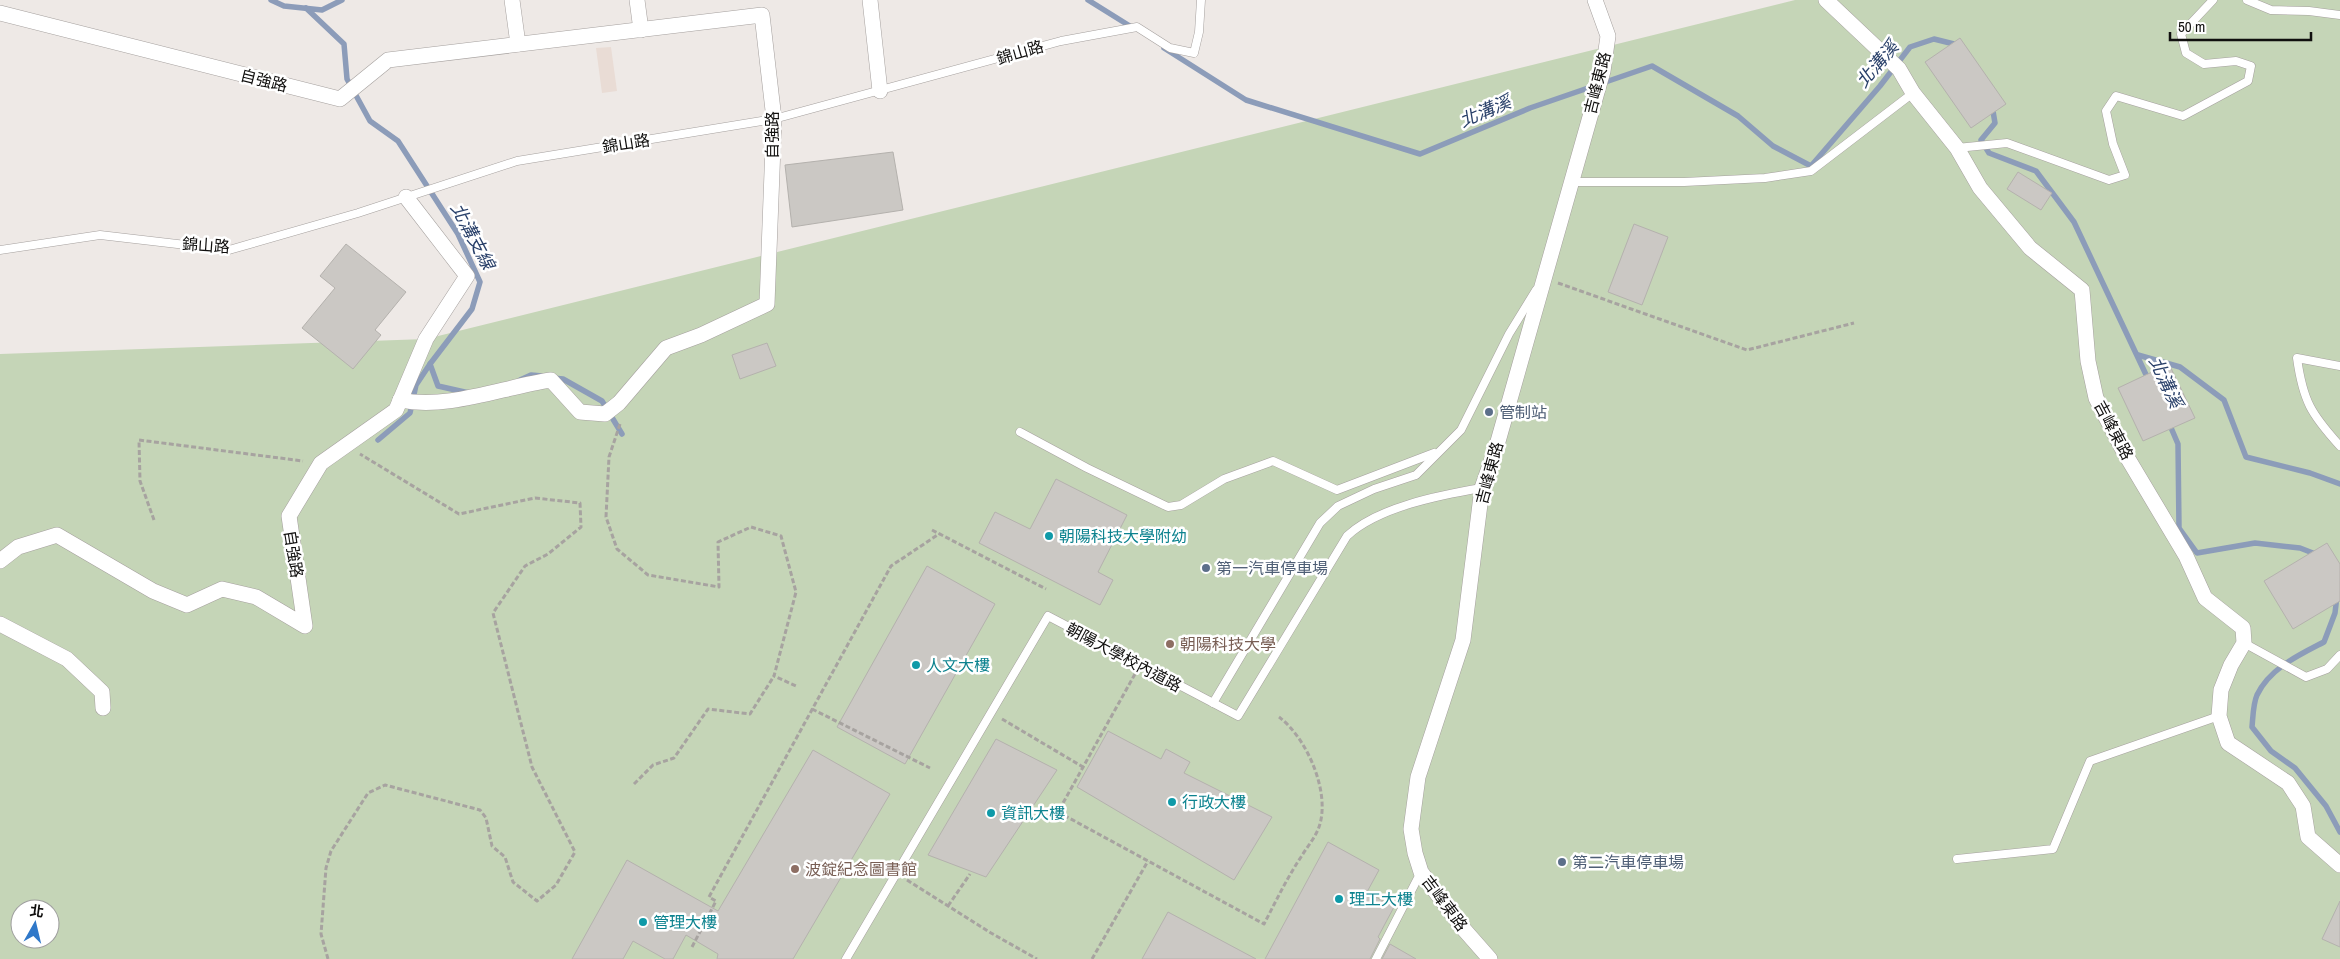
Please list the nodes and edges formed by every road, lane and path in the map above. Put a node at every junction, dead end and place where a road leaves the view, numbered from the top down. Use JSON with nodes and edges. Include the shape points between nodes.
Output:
{"nodes":[{"id":1,"x":512,"y":0,"type":"edge"},
{"id":2,"x":637,"y":0,"type":"edge"},
{"id":3,"x":870,"y":0,"type":"edge"},
{"id":4,"x":1201,"y":0,"type":"edge"},
{"id":5,"x":1595,"y":0,"type":"edge"},
{"id":6,"x":1826,"y":0,"type":"edge"},
{"id":7,"x":2213,"y":0,"type":"edge"},
{"id":8,"x":2247,"y":0,"type":"edge"},
{"id":9,"x":0,"y":13,"type":"edge"},
{"id":10,"x":2340,"y":15,"type":"edge"},
{"id":11,"x":641,"y":30,"type":"junction"},
{"id":12,"x":518,"y":44,"type":"junction"},
{"id":13,"x":880,"y":91,"type":"junction"},
{"id":14,"x":1914,"y":93,"type":"junction"},
{"id":15,"x":774,"y":119,"type":"junction"},
{"id":16,"x":1964,"y":148,"type":"junction"},
{"id":17,"x":1572,"y":182,"type":"junction"},
{"id":18,"x":406,"y":197,"type":"junction"},
{"id":19,"x":0,"y":250,"type":"edge"},
{"id":20,"x":1544,"y":278,"type":"junction"},
{"id":21,"x":1854,"y":323,"type":"dead end"},
{"id":22,"x":2340,"y":366,"type":"edge"},
{"id":23,"x":400,"y":400,"type":"junction"},
{"id":24,"x":622,"y":420,"type":"dead end"},
{"id":25,"x":1020,"y":432,"type":"dead end"},
{"id":26,"x":1458,"y":432,"type":"junction"},
{"id":27,"x":346,"y":445,"type":"junction"},
{"id":28,"x":2340,"y":446,"type":"edge"},
{"id":29,"x":321,"y":463,"type":"junction"},
{"id":30,"x":1482,"y":488,"type":"junction"},
{"id":31,"x":154,"y":520,"type":"dead end"},
{"id":32,"x":932,"y":530,"type":"dead end"},
{"id":33,"x":939,"y":534,"type":"junction"},
{"id":34,"x":0,"y":561,"type":"edge"},
{"id":35,"x":1046,"y":590,"type":"dead end"},
{"id":36,"x":0,"y":624,"type":"edge"},
{"id":37,"x":2244,"y":643,"type":"junction"},
{"id":38,"x":2340,"y":655,"type":"edge"},
{"id":39,"x":1140,"y":664,"type":"junction"},
{"id":40,"x":774,"y":676,"type":"junction"},
{"id":41,"x":796,"y":686,"type":"dead end"},
{"id":42,"x":1213,"y":703,"type":"junction"},
{"id":43,"x":103,"y":708,"type":"dead end"},
{"id":44,"x":812,"y":710,"type":"junction"},
{"id":45,"x":991,"y":713,"type":"junction"},
{"id":46,"x":2219,"y":716,"type":"junction"},
{"id":47,"x":1279,"y":717,"type":"dead end"},
{"id":48,"x":1083,"y":767,"type":"junction"},
{"id":49,"x":930,"y":768,"type":"dead end"},
{"id":50,"x":634,"y":784,"type":"dead end"},
{"id":51,"x":1957,"y":859,"type":"dead end"},
{"id":52,"x":1148,"y":861,"type":"junction"},
{"id":53,"x":2340,"y":865,"type":"edge"},
{"id":54,"x":1421,"y":872,"type":"junction"},
{"id":55,"x":896,"y":873,"type":"junction"},
{"id":56,"x":970,"y":874,"type":"dead end"},
{"id":57,"x":948,"y":906,"type":"junction"},
{"id":58,"x":692,"y":947,"type":"dead end"},
{"id":59,"x":328,"y":959,"type":"edge"},
{"id":60,"x":846,"y":959,"type":"edge"},
{"id":61,"x":1037,"y":959,"type":"edge"},
{"id":62,"x":1092,"y":959,"type":"edge"},
{"id":63,"x":1376,"y":959,"type":"edge"},
{"id":64,"x":1490,"y":959,"type":"edge"}],
"edges":[{"from":1,"to":12,"type":"street"},
{"from":2,"to":11,"type":"street"},
{"from":3,"to":13,"type":"street"},
{"from":4,"to":13,"type":"lane","name":"錦山路","via":[[1194,53],[1170,48],[1136,27],[1061,41]]},
{"from":5,"to":17,"type":"street","name":"吉峰東路","via":[[1608,36],[1603,71]]},
{"from":6,"to":14,"type":"street","name":"吉峰東路","via":[[1899,69]]},
{"from":7,"to":16,"type":"lane","via":[[2181,34],[2186,53],[2204,64],[2236,61],[2251,66],[2248,81],[2183,116],[2116,96],[2106,111],[2125,175],[2109,180],[2007,143]]},
{"from":8,"to":10,"type":"lane","via":[[2271,10]]},
{"from":9,"to":12,"type":"street","name":"自強路","via":[[340,99],[388,60]]},
{"from":11,"to":12,"type":"street","name":"自強路"},
{"from":11,"to":15,"type":"street","name":"自強路","via":[[762,15]]},
{"from":13,"to":15,"type":"lane","name":"錦山路"},
{"from":14,"to":16,"type":"street","name":"吉峰東路"},
{"from":14,"to":17,"type":"lane","via":[[1811,171],[1765,178],[1684,182]]},
{"from":15,"to":18,"type":"lane","name":"錦山路","via":[[517,161]]},
{"from":15,"to":23,"type":"street","name":"自強路","via":[[767,304],[666,348],[619,403],[605,414],[580,412],[551,380],[416,404]]},
{"from":16,"to":37,"type":"street","name":"吉峰東路","via":[[1980,188],[2030,248],[2082,290],[2088,362],[2096,398],[2186,556],[2205,598],[2243,628]]},
{"from":17,"to":20,"type":"street","name":"吉峰東路"},
{"from":18,"to":19,"type":"lane","name":"錦山路","via":[[229,250],[100,234]]},
{"from":18,"to":23,"type":"street","name":"自強路","via":[[467,276],[426,339]]},
{"from":20,"to":21,"type":"path","via":[[1747,350]]},
{"from":20,"to":26,"type":"lane","via":[[1508,334]]},
{"from":20,"to":30,"type":"street","name":"吉峰東路"},
{"from":22,"to":28,"type":"lane","via":[[2297,358],[2302,390],[2318,422]]},
{"from":23,"to":27,"type":"street","name":"自強路","via":[[396,410]]},
{"from":24,"to":40,"type":"path","via":[[608,457],[606,517],[617,549],[648,574],[719,587],[718,542],[751,526],[781,536],[796,592]]},
{"from":25,"to":26,"type":"lane","via":[[1168,507],[1180,504],[1224,479],[1273,461],[1337,490],[1431,456]]},
{"from":26,"to":42,"type":"lane","via":[[1416,475],[1374,489],[1338,506],[1320,523]]},
{"from":27,"to":29,"type":"street","name":"自強路"},
{"from":27,"to":59,"type":"path","via":[[459,514],[535,498],[580,503],[581,527],[548,554],[525,566],[493,613],[532,767],[575,852],[556,885],[537,901],[513,882],[505,857],[492,846],[486,818],[480,810],[386,785],[368,793],[331,851],[326,868],[321,934]]},
{"from":29,"to":31,"type":"path","via":[[140,440],[140,481]]},
{"from":29,"to":34,"type":"street","name":"自強路","via":[[289,516],[305,626],[256,597],[222,589],[187,606],[153,591],[58,535],[18,547]]},
{"from":30,"to":42,"type":"lane","name":"朝陽大學校內道路","via":[[1432,496],[1359,525],[1347,536],[1238,716]]},
{"from":30,"to":54,"type":"street","name":"吉峰東路","via":[[1464,640],[1433,716],[1418,776],[1411,829]]},
{"from":32,"to":33,"type":"path"},
{"from":33,"to":35,"type":"path"},
{"from":33,"to":44,"type":"path","via":[[890,566]]},
{"from":36,"to":43,"type":"street","via":[[67,659],[102,692]]},
{"from":37,"to":38,"type":"lane","via":[[2306,677],[2327,670]]},
{"from":37,"to":46,"type":"street","via":[[2221,690]]},
{"from":39,"to":42,"type":"lane","name":"朝陽大學校內道路"},
{"from":39,"to":45,"type":"lane","name":"朝陽大學校內道路","via":[[1048,616]]},
{"from":39,"to":48,"type":"path"},
{"from":40,"to":41,"type":"path"},
{"from":40,"to":50,"type":"path","via":[[750,714],[708,709],[674,758],[653,765]]},
{"from":44,"to":49,"type":"path"},
{"from":44,"to":58,"type":"path","via":[[709,897],[716,901]]},
{"from":45,"to":48,"type":"path"},
{"from":45,"to":55,"type":"lane","name":"朝陽大學校內道路"},
{"from":46,"to":51,"type":"lane","via":[[2090,761],[2053,849]]},
{"from":46,"to":53,"type":"street","via":[[2228,743],[2288,783],[2303,806],[2308,837]]},
{"from":47,"to":52,"type":"path","via":[[1290,725],[1311,758],[1319,785],[1320,826],[1264,924]]},
{"from":48,"to":52,"type":"path","via":[[1058,812]]},
{"from":52,"to":62,"type":"path"},
{"from":54,"to":63,"type":"lane"},
{"from":54,"to":64,"type":"street","name":"吉峰東路"},
{"from":55,"to":57,"type":"path"},
{"from":55,"to":60,"type":"lane","name":"朝陽大學校內道路"},
{"from":56,"to":57,"type":"path"},
{"from":57,"to":61,"type":"path"}]}
